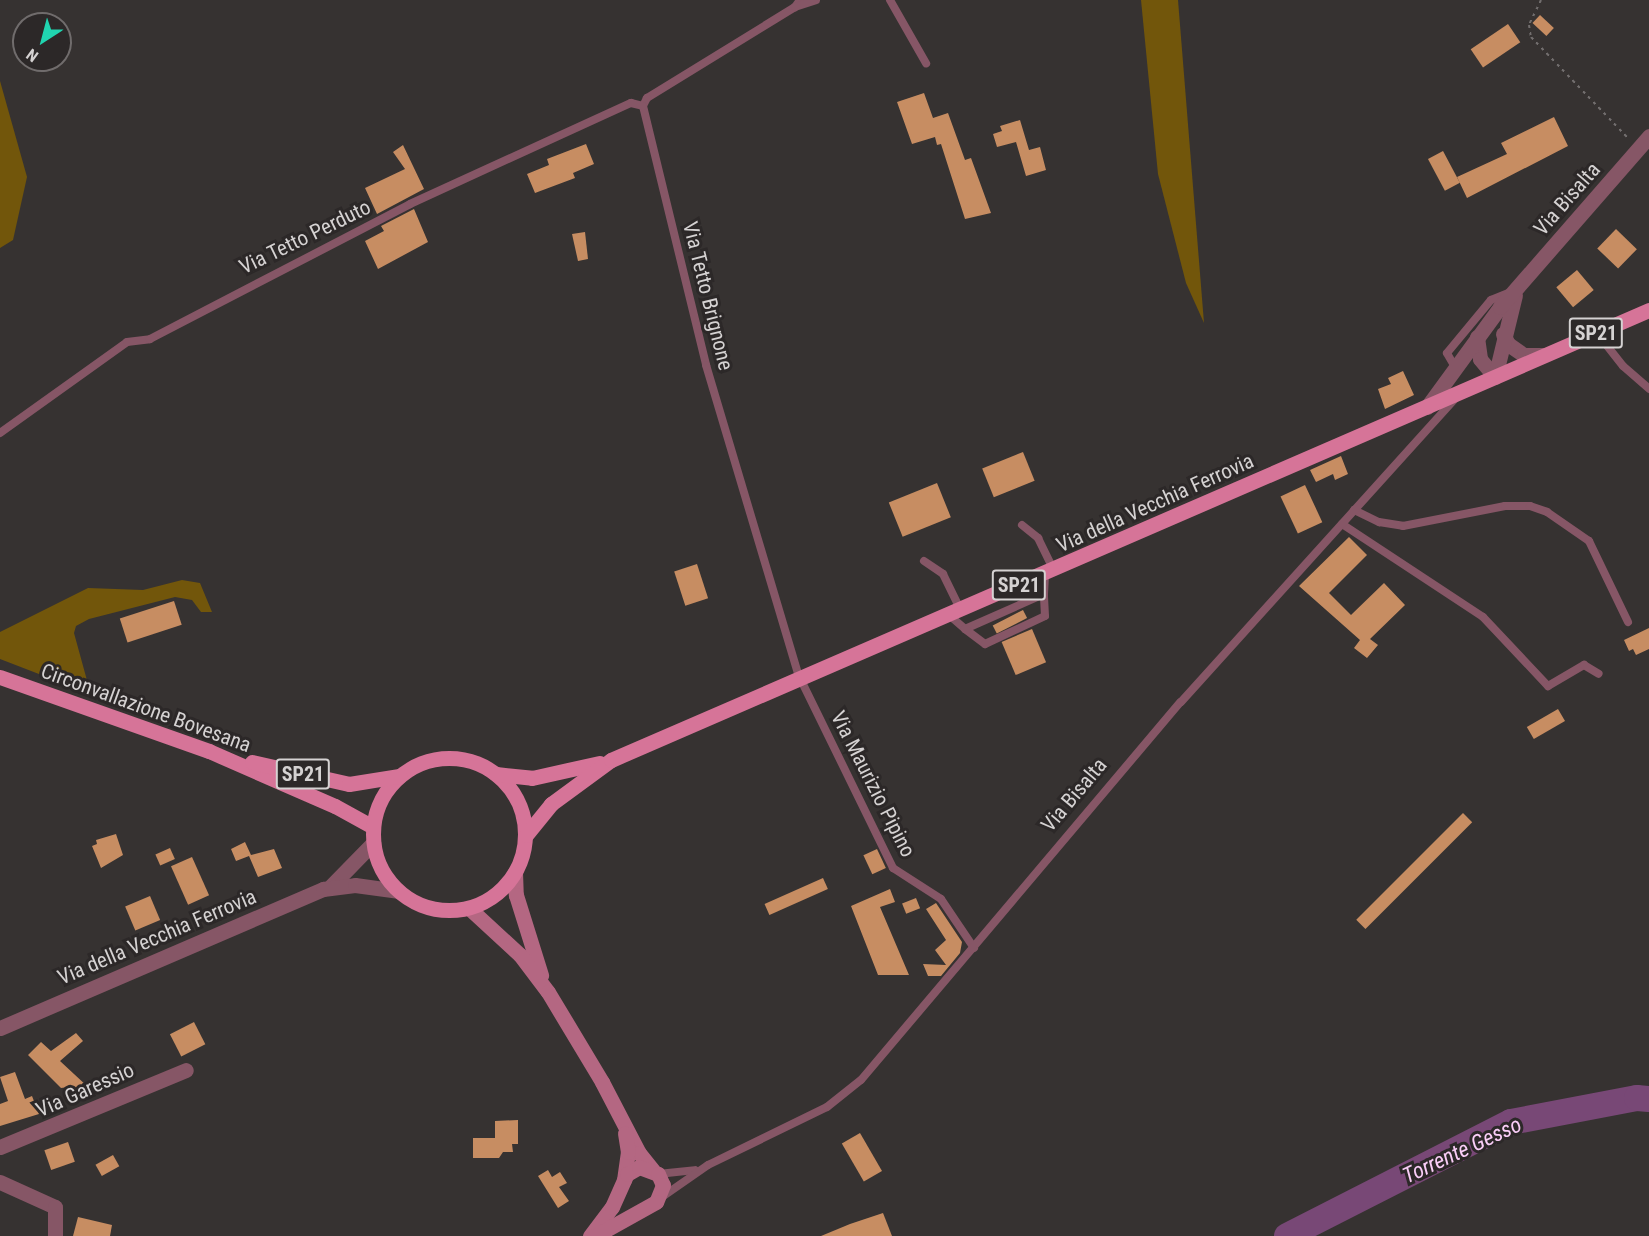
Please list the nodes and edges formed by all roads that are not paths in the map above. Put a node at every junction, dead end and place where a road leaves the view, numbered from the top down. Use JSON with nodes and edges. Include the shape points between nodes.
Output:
{"nodes":[{"id":1,"x":816,"y":0,"type":"edge"},
{"id":2,"x":890,"y":0,"type":"edge"},
{"id":3,"x":797,"y":3,"type":"edge"},
{"id":4,"x":926,"y":63,"type":"dead end"},
{"id":5,"x":643,"y":106,"type":"junction"},
{"id":6,"x":1649,"y":136,"type":"edge"},
{"id":7,"x":1518,"y":289,"type":"junction"},
{"id":8,"x":1649,"y":310,"type":"edge"},
{"id":9,"x":1597,"y":333,"type":"junction"},
{"id":10,"x":1503,"y":334,"type":"junction"},
{"id":11,"x":1477,"y":337,"type":"junction"},
{"id":12,"x":1543,"y":356,"type":"junction"},
{"id":13,"x":1455,"y":367,"type":"junction"},
{"id":14,"x":1495,"y":376,"type":"junction"},
{"id":15,"x":1649,"y":389,"type":"edge"},
{"id":16,"x":1461,"y":392,"type":"junction"},
{"id":17,"x":1427,"y":407,"type":"junction"},
{"id":18,"x":0,"y":433,"type":"edge"},
{"id":19,"x":1354,"y":510,"type":"junction"},
{"id":20,"x":1342,"y":524,"type":"junction"},
{"id":21,"x":1022,"y":525,"type":"dead end"},
{"id":22,"x":924,"y":561,"type":"dead end"},
{"id":23,"x":1049,"y":572,"type":"junction"},
{"id":24,"x":1044,"y":594,"type":"junction"},
{"id":25,"x":955,"y":612,"type":"junction"},
{"id":26,"x":1628,"y":622,"type":"dead end"},
{"id":27,"x":965,"y":629,"type":"junction"},
{"id":28,"x":1599,"y":674,"type":"dead end"},
{"id":29,"x":799,"y":676,"type":"junction"},
{"id":30,"x":0,"y":678,"type":"edge"},
{"id":31,"x":208,"y":751,"type":"junction"},
{"id":32,"x":611,"y":760,"type":"junction"},
{"id":33,"x":496,"y":774,"type":"junction"},
{"id":34,"x":399,"y":776,"type":"junction"},
{"id":35,"x":373,"y":827,"type":"junction"},
{"id":36,"x":526,"y":835,"type":"junction"},
{"id":37,"x":373,"y":843,"type":"junction"},
{"id":38,"x":515,"y":872,"type":"junction"},
{"id":39,"x":330,"y":887,"type":"junction"},
{"id":40,"x":399,"y":891,"type":"junction"},
{"id":41,"x":469,"y":908,"type":"junction"},
{"id":42,"x":974,"y":948,"type":"junction"},
{"id":43,"x":548,"y":992,"type":"junction"},
{"id":44,"x":0,"y":1028,"type":"edge"},
{"id":45,"x":186,"y":1070,"type":"dead end"},
{"id":46,"x":624,"y":1124,"type":"junction"},
{"id":47,"x":0,"y":1147,"type":"edge"},
{"id":48,"x":708,"y":1165,"type":"junction"},
{"id":49,"x":655,"y":1172,"type":"junction"},
{"id":50,"x":0,"y":1182,"type":"edge"},
{"id":51,"x":623,"y":1183,"type":"junction"},
{"id":52,"x":651,"y":1204,"type":"junction"},
{"id":53,"x":55,"y":1236,"type":"edge"},
{"id":54,"x":590,"y":1236,"type":"edge"},
{"id":55,"x":595,"y":1236,"type":"edge"}],
"edges":[{"from":1,"to":3,"type":"lane"},
{"from":2,"to":4,"type":"lane"},
{"from":3,"to":5,"type":"lane","via":[[647,98]]},
{"from":5,"to":18,"type":"lane","name":"Via Tetto Perduto","via":[[632,103],[410,204],[150,339],[127,342]]},
{"from":5,"to":29,"type":"lane","name":"Via Tetto Brignone","via":[[706,365]]},
{"from":6,"to":7,"type":"street","name":"Via Bisalta"},
{"from":7,"to":10,"type":"street","name":"Via Bisalta"},
{"from":7,"to":11,"type":"street","name":"Via Bisalta"},
{"from":7,"to":13,"type":"lane","via":[[1491,300],[1447,353]]},
{"from":8,"to":9,"type":"main road","name":"Via della Vecchia Ferrovia","number":"SP21"},
{"from":9,"to":12,"type":"main road","name":"Via della Vecchia Ferrovia","number":"SP21"},
{"from":9,"to":15,"type":"lane","via":[[1623,366]]},
{"from":10,"to":12,"type":"street","via":[[1508,344],[1524,355]]},
{"from":10,"to":14,"type":"street","name":"Via Bisalta"},
{"from":11,"to":13,"type":"street","name":"Via Bisalta"},
{"from":11,"to":14,"type":"street","via":[[1480,359]]},
{"from":12,"to":14,"type":"main road","name":"Via della Vecchia Ferrovia","number":"SP21"},
{"from":13,"to":17,"type":"street","name":"Via Bisalta"},
{"from":14,"to":16,"type":"main road","name":"Via della Vecchia Ferrovia","number":"SP21"},
{"from":16,"to":17,"type":"main road","name":"Via della Vecchia Ferrovia","number":"SP21"},
{"from":16,"to":19,"type":"lane","name":"Via Bisalta"},
{"from":17,"to":23,"type":"main road","name":"Via della Vecchia Ferrovia","number":"SP21"},
{"from":19,"to":20,"type":"lane","name":"Via Bisalta"},
{"from":19,"to":26,"type":"lane","via":[[1378,522],[1403,526],[1505,506],[1530,506],[1547,512],[1589,541]]},
{"from":20,"to":28,"type":"lane","via":[[1483,617],[1548,686],[1584,664]]},
{"from":20,"to":42,"type":"lane","name":"Via Bisalta","via":[[1181,702]]},
{"from":21,"to":23,"type":"lane","via":[[1038,538]]},
{"from":22,"to":25,"type":"lane","via":[[943,574]]},
{"from":23,"to":24,"type":"lane"},
{"from":23,"to":25,"type":"main road","name":"Via della Vecchia Ferrovia","number":"SP21"},
{"from":24,"to":27,"type":"lane"},
{"from":24,"to":27,"type":"lane","via":[[1045,616],[985,644]]},
{"from":25,"to":27,"type":"lane"},
{"from":25,"to":29,"type":"main road","name":"Via della Vecchia Ferrovia","number":"SP21"},
{"from":29,"to":32,"type":"main road","name":"Via della Vecchia Ferrovia","number":"SP21"},
{"from":29,"to":42,"type":"lane","name":"Via Maurizio Pipino","via":[[892,868],[941,899]]},
{"from":30,"to":31,"type":"main road","name":"Circonvallazione Bovesana"},
{"from":31,"to":34,"type":"main road","number":"SP21","via":[[349,783]]},
{"from":31,"to":35,"type":"main road","name":"Circonvallazione Bovesana","number":"SP21","via":[[335,806]]},
{"from":32,"to":33,"type":"main road","name":"Via della Vecchia Ferrovia","number":"SP21","via":[[532,778]]},
{"from":32,"to":36,"type":"main road","name":"Via della Vecchia Ferrovia","number":"SP21","via":[[551,804]]},
{"from":33,"to":34,"type":"main road","via":[[472,762],[447,758],[421,763]]},
{"from":33,"to":36,"type":"main road","via":[[512,791],[522,812]]},
{"from":34,"to":35,"type":"main road","via":[[386,791]]},
{"from":35,"to":37,"type":"main road"},
{"from":36,"to":38,"type":"main road"},
{"from":37,"to":39,"type":"street","name":"Via della Vecchia Ferrovia"},
{"from":37,"to":40,"type":"main road","via":[[386,877]]},
{"from":38,"to":41,"type":"main road","via":[[488,900]]},
{"from":38,"to":43,"type":"main road","via":[[516,895],[527,938]]},
{"from":39,"to":40,"type":"street","name":"Via della Vecchia Ferrovia"},
{"from":39,"to":44,"type":"street","name":"Via della Vecchia Ferrovia"},
{"from":40,"to":41,"type":"main road","via":[[432,908]]},
{"from":41,"to":43,"type":"main road","via":[[520,955]]},
{"from":42,"to":48,"type":"lane","name":"Via Bisalta","via":[[861,1080],[827,1107]]},
{"from":43,"to":46,"type":"main road"},
{"from":45,"to":47,"type":"street","name":"Via Garessio"},
{"from":46,"to":49,"type":"main road"},
{"from":46,"to":51,"type":"main road","via":[[628,1152]]},
{"from":48,"to":49,"type":"lane","name":"Via Bisalta","via":[[685,1172]]},
{"from":48,"to":52,"type":"lane","name":"Via Bisalta"},
{"from":49,"to":51,"type":"main road","name":"Via Bisalta","via":[[633,1170]]},
{"from":49,"to":52,"type":"main road","via":[[663,1185]]},
{"from":50,"to":53,"type":"street","via":[[55,1207]]},
{"from":51,"to":52,"type":"main road","via":[[627,1200]]},
{"from":51,"to":54,"type":"main road"},
{"from":52,"to":55,"type":"main road","name":"Via Bisalta"}]}
